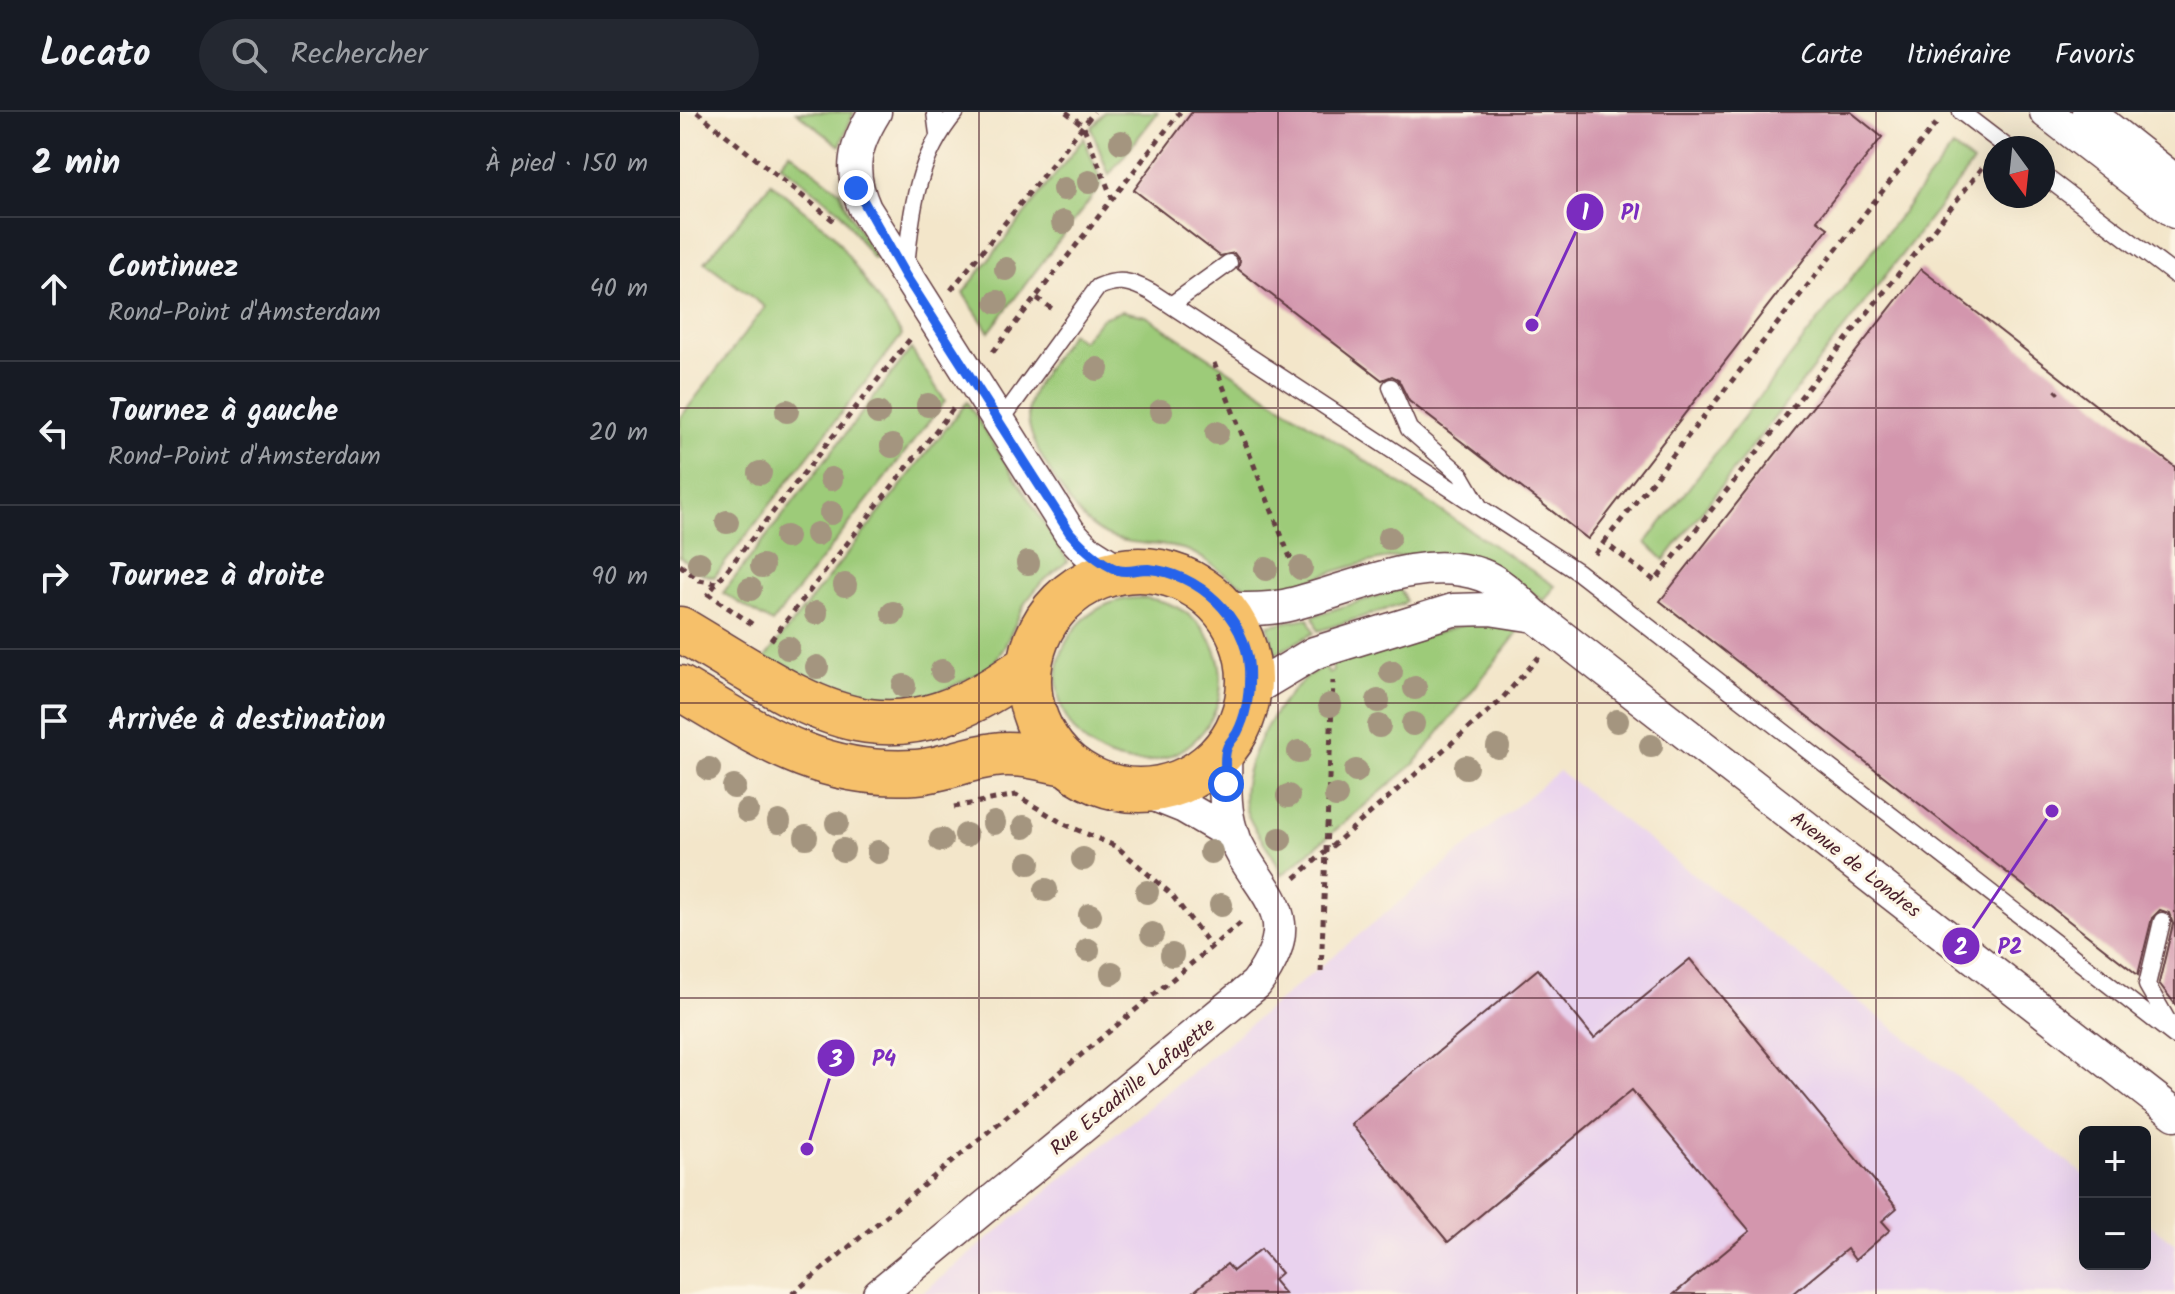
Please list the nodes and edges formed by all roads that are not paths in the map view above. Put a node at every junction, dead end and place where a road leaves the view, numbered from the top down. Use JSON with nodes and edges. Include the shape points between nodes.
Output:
{"nodes":[{"id":1,"x":875,"y":112,"type":"edge"},
{"id":2,"x":935,"y":112,"type":"edge"},
{"id":3,"x":956,"y":112,"type":"edge"},
{"id":4,"x":1961,"y":112,"type":"edge"},
{"id":5,"x":2046,"y":112,"type":"edge"},
{"id":6,"x":2088,"y":112,"type":"edge"},
{"id":7,"x":938,"y":134,"type":"junction"},
{"id":8,"x":1992,"y":136,"type":"edge"},
{"id":9,"x":2175,"y":181,"type":"edge"},
{"id":10,"x":2055,"y":184,"type":"edge"},
{"id":11,"x":2175,"y":212,"type":"edge"},
{"id":12,"x":1229,"y":263,"type":"dead end"},
{"id":13,"x":905,"y":275,"type":"junction"},
{"id":14,"x":2175,"y":275,"type":"edge"},
{"id":15,"x":1171,"y":305,"type":"junction"},
{"id":16,"x":1391,"y":387,"type":"dead end"},
{"id":17,"x":999,"y":423,"type":"junction"},
{"id":18,"x":1482,"y":510,"type":"junction"},
{"id":19,"x":1119,"y":571,"type":"junction"},
{"id":20,"x":1225,"y":609,"type":"junction"},
{"id":21,"x":1547,"y":624,"type":"junction"},
{"id":22,"x":680,"y":629,"type":"edge"},
{"id":23,"x":1029,"y":665,"type":"junction"},
{"id":24,"x":680,"y":688,"type":"edge"},
{"id":25,"x":1249,"y":692,"type":"junction"},
{"id":26,"x":1225,"y":750,"type":"junction"},
{"id":27,"x":1066,"y":763,"type":"junction"},
{"id":28,"x":1144,"y":791,"type":"junction"},
{"id":29,"x":1234,"y":836,"type":"junction"},
{"id":30,"x":2162,"y":921,"type":"dead end"},
{"id":31,"x":2175,"y":1034,"type":"edge"},
{"id":32,"x":2175,"y":1114,"type":"edge"},
{"id":33,"x":879,"y":1294,"type":"edge"}],
"edges":[{"from":1,"to":13,"type":"street","via":[[855,154],[856,188]]},
{"from":2,"to":7,"type":"lane"},
{"from":3,"to":7,"type":"lane"},
{"from":4,"to":8,"type":"lane"},
{"from":5,"to":11,"type":"street"},
{"from":6,"to":9,"type":"street"},
{"from":7,"to":13,"type":"lane","via":[[915,187]]},
{"from":10,"to":14,"type":"lane"},
{"from":12,"to":15,"type":"lane"},
{"from":13,"to":17,"type":"street"},
{"from":15,"to":17,"type":"lane","via":[[1131,282],[1115,280],[1098,287]]},
{"from":15,"to":18,"type":"lane"},
{"from":16,"to":18,"type":"lane","via":[[1409,429],[1461,475]]},
{"from":17,"to":19,"type":"street","via":[[1070,533]]},
{"from":18,"to":31,"type":"lane","via":[[1578,572]]},
{"from":19,"to":20,"type":"main road","via":[[1149,569],[1177,576],[1203,589]]},
{"from":19,"to":23,"type":"main road","via":[[1092,579],[1059,604],[1036,639]]},
{"from":20,"to":21,"type":"street","name":"Avenue de Londres","via":[[1289,605],[1399,574],[1445,568],[1498,583]]},
{"from":20,"to":25,"type":"main road","via":[[1249,663]]},
{"from":21,"to":25,"type":"street","name":"Avenue de Londres","via":[[1490,609],[1453,610],[1314,653]]},
{"from":21,"to":32,"type":"street","name":"Avenue de Londres"},
{"from":22,"to":23,"type":"main road","via":[[761,654],[796,700],[827,712],[892,722],[951,713]]},
{"from":23,"to":27,"type":"main road","via":[[1035,719],[1047,743]]},
{"from":24,"to":27,"type":"main road","via":[[790,752],[838,766],[917,772],[995,754]]},
{"from":25,"to":26,"type":"main road","via":[[1241,723]]},
{"from":26,"to":28,"type":"main road","via":[[1189,779]]},
{"from":26,"to":29,"type":"street","name":"Rue Escadrille Lafayette","via":[[1227,811]]},
{"from":27,"to":28,"type":"main road","via":[[1089,779]]},
{"from":28,"to":29,"type":"street","name":"Rue Escadrille Lafayette"},
{"from":29,"to":33,"type":"street","name":"Rue Escadrille Lafayette","via":[[1272,898],[1279,926],[1272,962],[1256,984]]},
{"from":30,"to":31,"type":"lane","via":[[2147,985]]}]}
